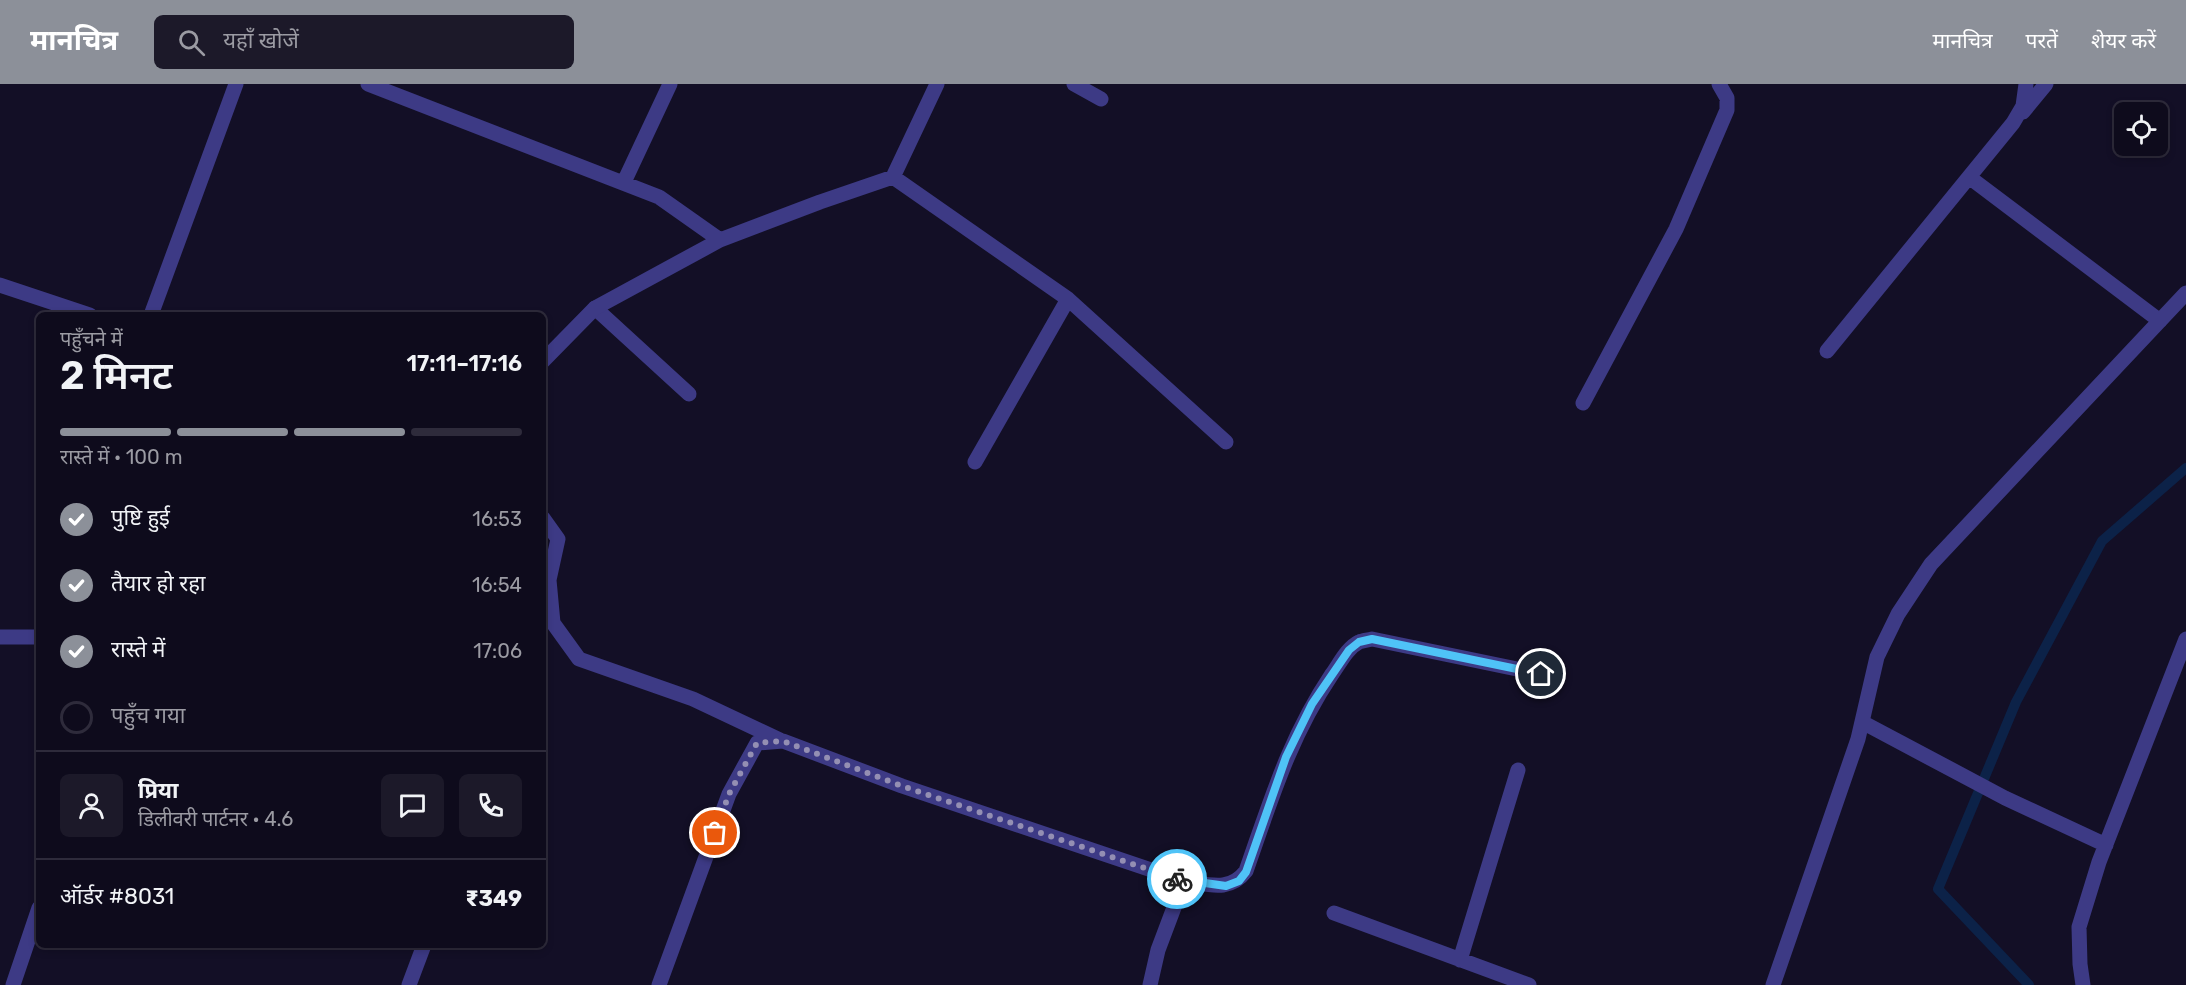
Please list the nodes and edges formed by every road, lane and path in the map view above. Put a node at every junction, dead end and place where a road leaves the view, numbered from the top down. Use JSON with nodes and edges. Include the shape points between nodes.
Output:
{"nodes":[{"id":1,"x":236,"y":84,"type":"edge"},
{"id":2,"x":368,"y":84,"type":"edge"},
{"id":3,"x":670,"y":84,"type":"edge"},
{"id":4,"x":937,"y":84,"type":"edge"},
{"id":5,"x":1074,"y":84,"type":"edge"},
{"id":6,"x":1719,"y":84,"type":"edge"},
{"id":7,"x":2026,"y":84,"type":"edge"},
{"id":8,"x":2046,"y":84,"type":"edge"},
{"id":9,"x":1101,"y":99,"type":"dead end"},
{"id":10,"x":2013,"y":123,"type":"junction"},
{"id":11,"x":893,"y":177,"type":"junction"},
{"id":12,"x":1969,"y":177,"type":"junction"},
{"id":13,"x":624,"y":182,"type":"junction"},
{"id":14,"x":720,"y":240,"type":"junction"},
{"id":15,"x":0,"y":285,"type":"edge"},
{"id":16,"x":2186,"y":293,"type":"edge"},
{"id":17,"x":1068,"y":298,"type":"junction"},
{"id":18,"x":595,"y":308,"type":"junction"},
{"id":19,"x":81,"y":312,"type":"edge"},
{"id":20,"x":152,"y":312,"type":"edge"},
{"id":21,"x":2160,"y":321,"type":"junction"},
{"id":22,"x":1827,"y":351,"type":"dead end"},
{"id":23,"x":546,"y":358,"type":"edge"},
{"id":24,"x":689,"y":394,"type":"dead end"},
{"id":25,"x":1583,"y":403,"type":"dead end"},
{"id":26,"x":1226,"y":442,"type":"dead end"},
{"id":27,"x":975,"y":462,"type":"dead end"},
{"id":28,"x":546,"y":523,"type":"edge"},
{"id":29,"x":0,"y":637,"type":"edge"},
{"id":30,"x":36,"y":637,"type":"edge"},
{"id":31,"x":2186,"y":639,"type":"edge"},
{"id":32,"x":1541,"y":674,"type":"dead end"},
{"id":33,"x":1862,"y":722,"type":"junction"},
{"id":34,"x":783,"y":741,"type":"junction"},
{"id":35,"x":1518,"y":770,"type":"dead end"},
{"id":36,"x":2106,"y":845,"type":"junction"},
{"id":37,"x":1184,"y":881,"type":"junction"},
{"id":38,"x":1334,"y":913,"type":"dead end"},
{"id":39,"x":36,"y":917,"type":"edge"},
{"id":40,"x":423,"y":948,"type":"edge"},
{"id":41,"x":1460,"y":960,"type":"junction"},
{"id":42,"x":13,"y":985,"type":"edge"},
{"id":43,"x":409,"y":985,"type":"edge"},
{"id":44,"x":658,"y":985,"type":"edge"},
{"id":45,"x":1150,"y":985,"type":"edge"},
{"id":46,"x":1529,"y":985,"type":"edge"},
{"id":47,"x":1773,"y":985,"type":"edge"},
{"id":48,"x":2083,"y":985,"type":"edge"}],
"edges":[{"from":1,"to":20,"type":"street"},
{"from":2,"to":13,"type":"street"},
{"from":3,"to":13,"type":"street"},
{"from":4,"to":11,"type":"street"},
{"from":5,"to":9,"type":"street"},
{"from":6,"to":25,"type":"street","via":[[1727,98],[1727,110],[1676,229]]},
{"from":7,"to":10,"type":"street","via":[[2023,106]]},
{"from":8,"to":10,"type":"street"},
{"from":10,"to":12,"type":"street"},
{"from":11,"to":14,"type":"street"},
{"from":11,"to":17,"type":"street"},
{"from":12,"to":21,"type":"street"},
{"from":12,"to":22,"type":"street"},
{"from":13,"to":14,"type":"street","via":[[659,197]]},
{"from":14,"to":18,"type":"street"},
{"from":15,"to":19,"type":"street"},
{"from":16,"to":21,"type":"street"},
{"from":17,"to":26,"type":"street"},
{"from":17,"to":27,"type":"street"},
{"from":18,"to":23,"type":"street"},
{"from":18,"to":24,"type":"street"},
{"from":21,"to":33,"type":"street","via":[[1931,564],[1898,614],[1878,657]]},
{"from":28,"to":34,"type":"street","via":[[558,539],[549,580],[553,623],[579,659],[693,699]]},
{"from":29,"to":30,"type":"street"},
{"from":31,"to":36,"type":"street"},
{"from":32,"to":37,"type":"street","via":[[1372,639],[1359,642],[1349,650],[1312,704],[1297,734],[1246,872],[1239,881],[1226,886]]},
{"from":33,"to":36,"type":"street","via":[[2005,798]]},
{"from":33,"to":47,"type":"street"},
{"from":34,"to":37,"type":"street","via":[[902,786]]},
{"from":34,"to":44,"type":"street","via":[[757,743],[729,794]]},
{"from":35,"to":41,"type":"street"},
{"from":36,"to":48,"type":"street","via":[[2079,927]]},
{"from":37,"to":45,"type":"street","via":[[1158,950]]},
{"from":38,"to":41,"type":"street"},
{"from":39,"to":42,"type":"street"},
{"from":40,"to":43,"type":"street"},
{"from":41,"to":46,"type":"street"}]}
